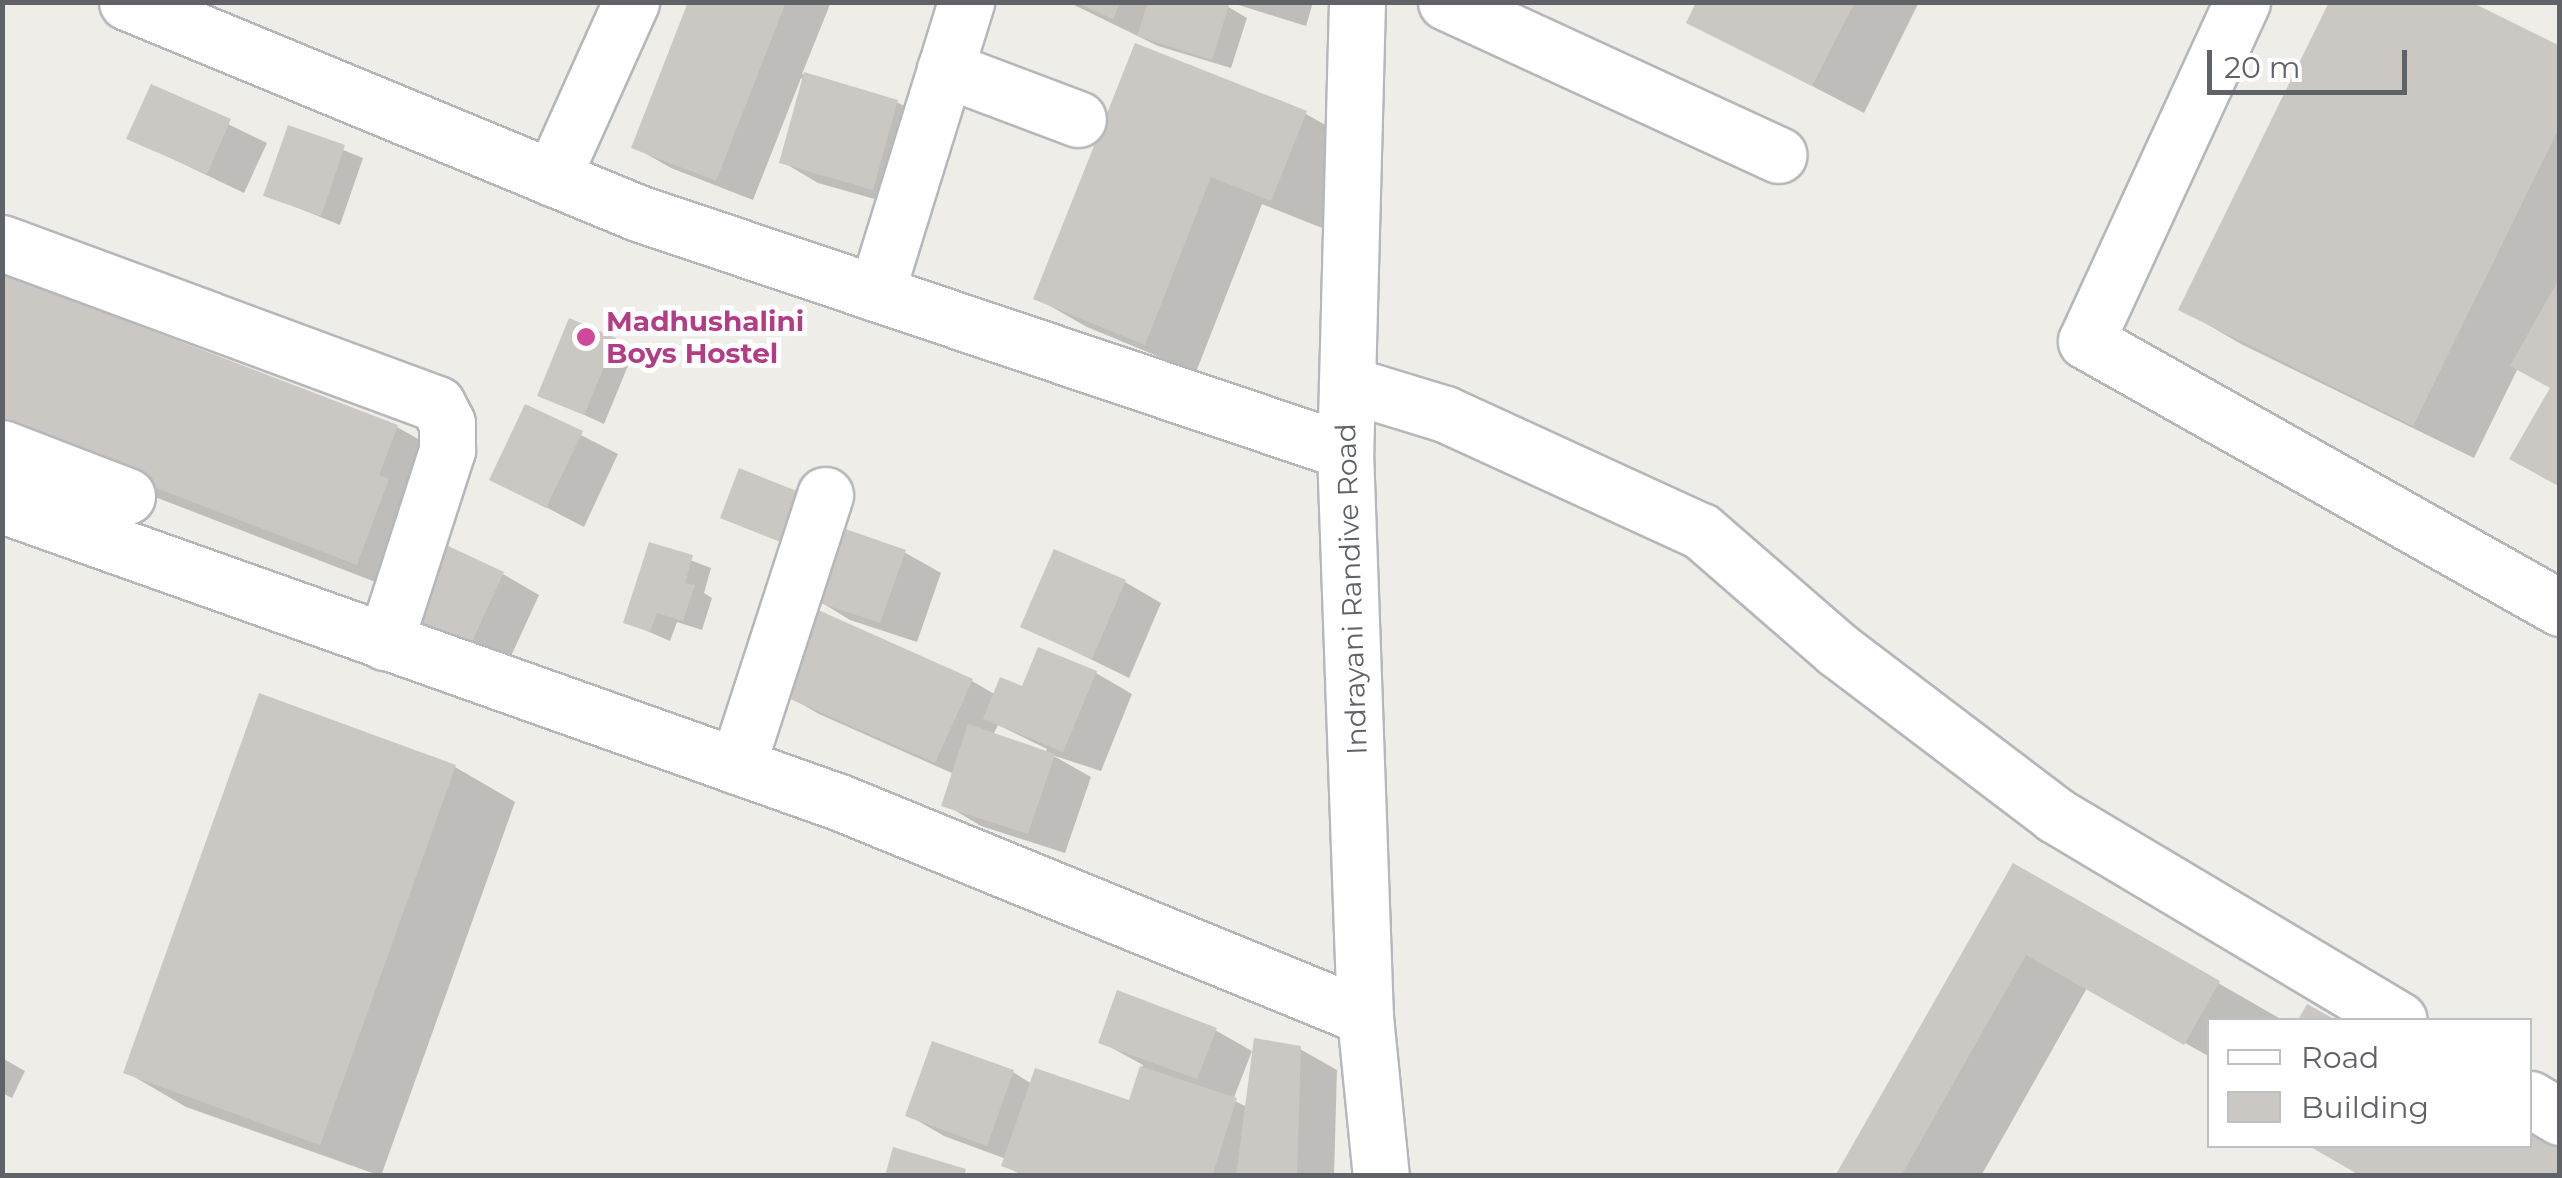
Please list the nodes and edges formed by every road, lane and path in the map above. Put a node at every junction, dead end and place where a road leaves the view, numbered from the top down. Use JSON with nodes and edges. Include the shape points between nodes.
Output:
{"nodes":[{"id":1,"x":127,"y":2,"type":"edge"},
{"id":2,"x":631,"y":2,"type":"edge"},
{"id":3,"x":966,"y":2,"type":"edge"},
{"id":4,"x":1357,"y":2,"type":"edge"},
{"id":5,"x":1446,"y":2,"type":"edge"},
{"id":6,"x":2242,"y":2,"type":"edge"},
{"id":7,"x":945,"y":68,"type":"junction"},
{"id":8,"x":1078,"y":118,"type":"dead end"},
{"id":9,"x":1778,"y":155,"type":"dead end"},
{"id":10,"x":552,"y":178,"type":"junction"},
{"id":11,"x":2,"y":243,"type":"edge"},
{"id":12,"x":876,"y":293,"type":"junction"},
{"id":13,"x":1347,"y":384,"type":"junction"},
{"id":14,"x":2,"y":448,"type":"edge"},
{"id":15,"x":1345,"y":451,"type":"junction"},
{"id":16,"x":127,"y":496,"type":"dead end"},
{"id":17,"x":824,"y":496,"type":"dead end"},
{"id":18,"x":2,"y":504,"type":"edge"},
{"id":19,"x":2560,"y":608,"type":"edge"},
{"id":20,"x":385,"y":642,"type":"junction"},
{"id":21,"x":737,"y":766,"type":"junction"},
{"id":22,"x":1365,"y":1017,"type":"junction"},
{"id":23,"x":2396,"y":1018,"type":"edge"},
{"id":24,"x":2532,"y":1100,"type":"edge"},
{"id":25,"x":2560,"y":1117,"type":"edge"},
{"id":26,"x":1392,"y":1169,"type":"edge"}],
"edges":[{"from":1,"to":10,"type":"street"},
{"from":2,"to":10,"type":"street"},
{"from":3,"to":7,"type":"street"},
{"from":4,"to":13,"type":"street","name":"Indrayani Randive Road"},
{"from":5,"to":9,"type":"street"},
{"from":6,"to":19,"type":"street","via":[[2086,341]]},
{"from":7,"to":8,"type":"street"},
{"from":7,"to":12,"type":"street"},
{"from":10,"to":12,"type":"street"},
{"from":11,"to":20,"type":"street","via":[[437,404],[447,423],[448,450]]},
{"from":12,"to":15,"type":"street"},
{"from":13,"to":15,"type":"street","name":"Indrayani Randive Road"},
{"from":13,"to":23,"type":"street","via":[[1445,414],[1701,530],[1838,650],[2055,815]]},
{"from":14,"to":16,"type":"street"},
{"from":15,"to":22,"type":"street","name":"Indrayani Randive Road"},
{"from":17,"to":21,"type":"street"},
{"from":18,"to":20,"type":"street"},
{"from":20,"to":21,"type":"street"},
{"from":21,"to":22,"type":"street"},
{"from":22,"to":26,"type":"street","name":"Indrayani Randive Road"},
{"from":24,"to":25,"type":"street"}]}
